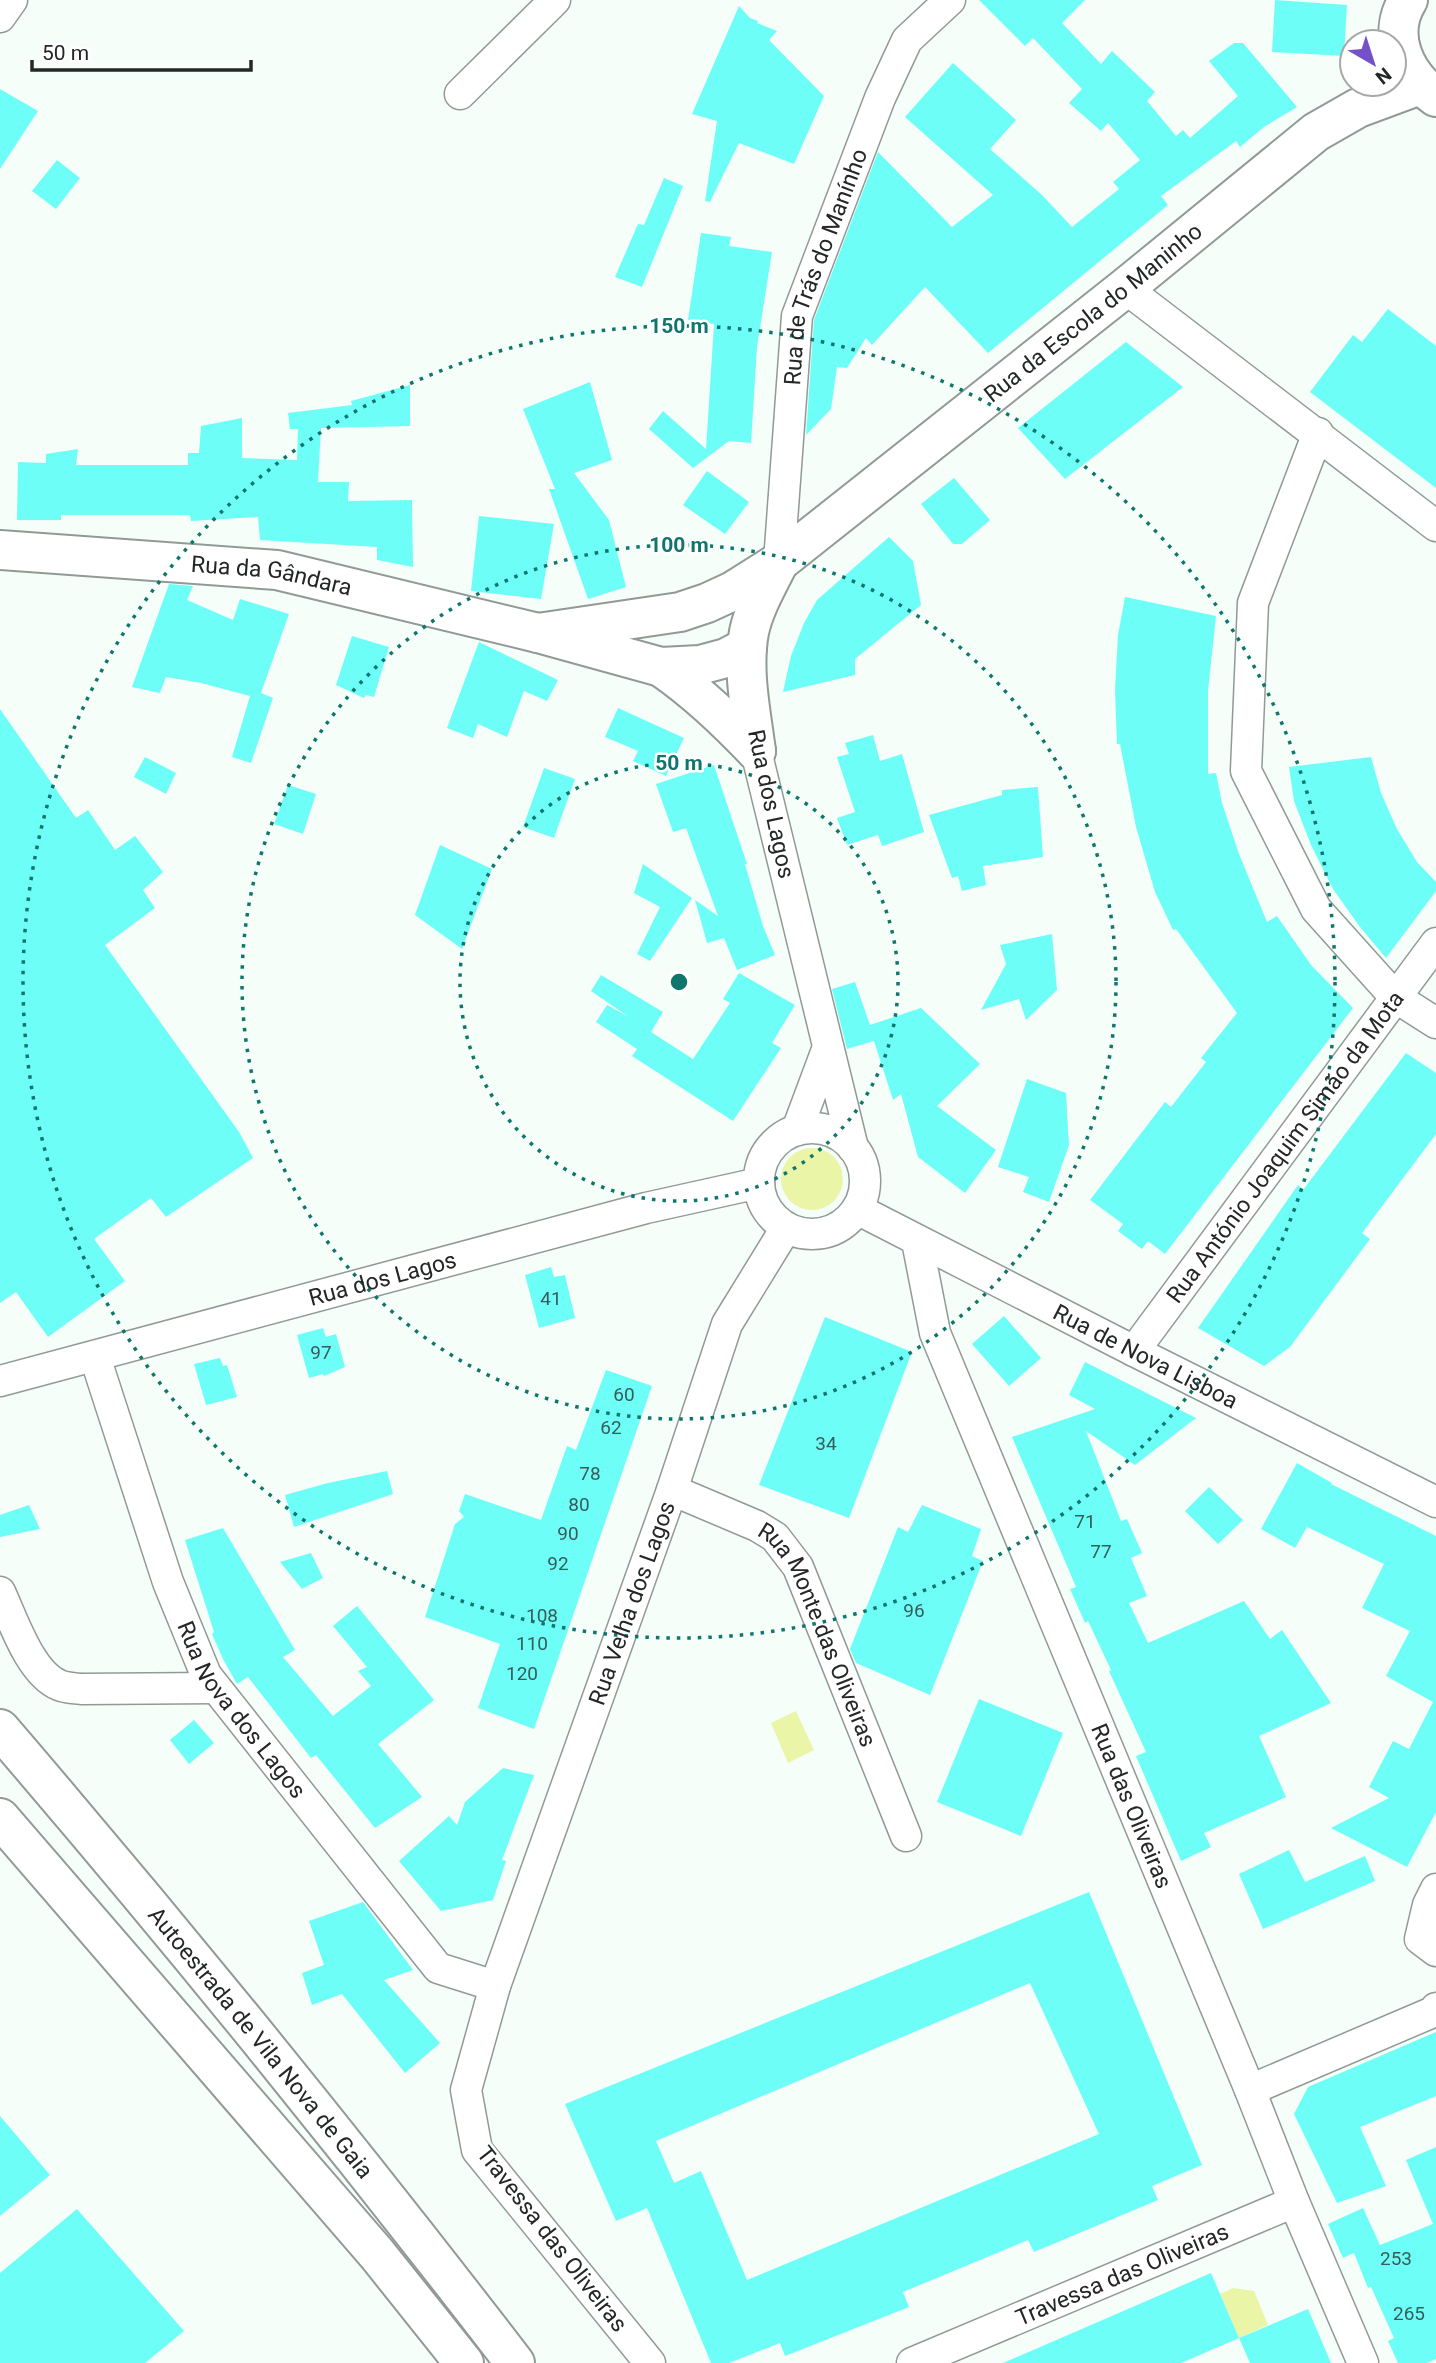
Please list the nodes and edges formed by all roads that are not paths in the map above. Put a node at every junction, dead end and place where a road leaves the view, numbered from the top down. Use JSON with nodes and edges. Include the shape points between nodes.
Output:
{"nodes":[{"id":1,"x":12,"y":0,"type":"edge"},
{"id":2,"x":555,"y":0,"type":"edge"},
{"id":3,"x":950,"y":0,"type":"edge"},
{"id":4,"x":1408,"y":0,"type":"edge"},
{"id":5,"x":0,"y":17,"type":"edge"},
{"id":6,"x":1428,"y":91,"type":"edge"},
{"id":7,"x":460,"y":94,"type":"dead end"},
{"id":8,"x":1125,"y":288,"type":"junction"},
{"id":9,"x":1318,"y":433,"type":"junction"},
{"id":10,"x":1436,"y":526,"type":"edge"},
{"id":11,"x":0,"y":550,"type":"edge"},
{"id":12,"x":779,"y":562,"type":"junction"},
{"id":13,"x":680,"y":612,"type":"junction"},
{"id":14,"x":538,"y":633,"type":"junction"},
{"id":15,"x":747,"y":647,"type":"junction"},
{"id":16,"x":661,"y":667,"type":"junction"},
{"id":17,"x":756,"y":751,"type":"junction"},
{"id":18,"x":1436,"y":943,"type":"edge"},
{"id":19,"x":1395,"y":997,"type":"junction"},
{"id":20,"x":1436,"y":1023,"type":"edge"},
{"id":21,"x":828,"y":1047,"type":"junction"},
{"id":22,"x":797,"y":1130,"type":"junction"},
{"id":23,"x":853,"y":1148,"type":"junction"},
{"id":24,"x":759,"y":1183,"type":"junction"},
{"id":25,"x":857,"y":1209,"type":"junction"},
{"id":26,"x":786,"y":1228,"type":"junction"},
{"id":27,"x":917,"y":1241,"type":"junction"},
{"id":28,"x":1134,"y":1351,"type":"junction"},
{"id":29,"x":95,"y":1357,"type":"junction"},
{"id":30,"x":2,"y":1379,"type":"edge"},
{"id":31,"x":672,"y":1490,"type":"junction"},
{"id":32,"x":1436,"y":1502,"type":"edge"},
{"id":33,"x":0,"y":1592,"type":"edge"},
{"id":34,"x":216,"y":1688,"type":"junction"},
{"id":35,"x":0,"y":1699,"type":"edge"},
{"id":36,"x":0,"y":1729,"type":"edge"},
{"id":37,"x":0,"y":1818,"type":"edge"},
{"id":38,"x":906,"y":1836,"type":"dead end"},
{"id":39,"x":142,"y":1894,"type":"junction"},
{"id":40,"x":1433,"y":1901,"type":"edge"},
{"id":41,"x":1436,"y":1951,"type":"edge"},
{"id":42,"x":495,"y":1986,"type":"junction"},
{"id":43,"x":1436,"y":2008,"type":"edge"},
{"id":44,"x":1250,"y":2090,"type":"junction"},
{"id":45,"x":1294,"y":2203,"type":"junction"},
{"id":46,"x":464,"y":2363,"type":"edge"},
{"id":47,"x":515,"y":2363,"type":"edge"},
{"id":48,"x":650,"y":2363,"type":"edge"},
{"id":49,"x":912,"y":2363,"type":"edge"},
{"id":50,"x":1363,"y":2363,"type":"edge"}],
"edges":[{"from":1,"to":5,"type":"street"},
{"from":2,"to":7,"type":"street"},
{"from":3,"to":12,"type":"street","name":"Rua de Trás do Manínho","via":[[907,40],[880,98],[797,316]]},
{"from":4,"to":6,"type":"main road","via":[[1399,23],[1399,40],[1404,61]]},
{"from":6,"to":8,"type":"main road","name":"Rua da Escola do Maninho","via":[[1358,108],[1316,132]]},
{"from":8,"to":9,"type":"street"},
{"from":8,"to":12,"type":"main road","name":"Rua da Escola do Maninho"},
{"from":9,"to":10,"type":"street"},
{"from":9,"to":19,"type":"street","via":[[1253,603],[1246,771],[1316,909]]},
{"from":11,"to":14,"type":"main road","name":"Rua da Gândara","via":[[277,570]]},
{"from":12,"to":13,"type":"main road","name":"Rua da Gândara","via":[[733,591]]},
{"from":12,"to":15,"type":"main road","name":"Rua dos Lagos","via":[[762,596]]},
{"from":13,"to":14,"type":"main road","name":"Rua da Gândara"},
{"from":13,"to":15,"type":"main road","name":"Rua da Gândara","via":[[721,624]]},
{"from":14,"to":16,"type":"main road","name":"Rua da Gândara"},
{"from":15,"to":16,"type":"main road","name":"Rua da Gândara","via":[[700,665]]},
{"from":15,"to":17,"type":"main road","name":"Rua dos Lagos"},
{"from":16,"to":17,"type":"main road","name":"Rua da Gândara","via":[[716,709]]},
{"from":17,"to":21,"type":"street","name":"Rua dos Lagos"},
{"from":18,"to":19,"type":"street","name":"Rua António Joaquim Simão da Mota"},
{"from":19,"to":20,"type":"street"},
{"from":19,"to":28,"type":"street","name":"Rua António Joaquim Simão da Mota"},
{"from":21,"to":22,"type":"street"},
{"from":21,"to":23,"type":"street"},
{"from":22,"to":23,"type":"street","via":[[817,1128],[837,1135]]},
{"from":22,"to":24,"type":"street","via":[[778,1140],[765,1156]]},
{"from":23,"to":25,"type":"street","via":[[863,1166],[865,1187]]},
{"from":24,"to":26,"type":"street","via":[[770,1215]]},
{"from":24,"to":29,"type":"street","name":"Rua dos Lagos","via":[[646,1208]]},
{"from":25,"to":26,"type":"street","via":[[845,1223],[827,1232],[806,1234]]},
{"from":25,"to":27,"type":"street","name":"Rua de Nova Lisboa"},
{"from":26,"to":31,"type":"street","name":"Rua Velha dos Lagos","via":[[727,1324]]},
{"from":27,"to":28,"type":"street","name":"Rua de Nova Lisboa"},
{"from":27,"to":44,"type":"street","name":"Rua das Oliveiras","via":[[935,1333]]},
{"from":28,"to":32,"type":"street","name":"Rua de Nova Lisboa"},
{"from":29,"to":30,"type":"street","name":"Rua dos Lagos"},
{"from":29,"to":34,"type":"street","name":"Rua Nova dos Lagos","via":[[168,1582],[206,1675]]},
{"from":31,"to":38,"type":"street","name":"Rua Monte das Oliveiras","via":[[775,1537],[797,1567]]},
{"from":31,"to":42,"type":"street","name":"Rua Velha dos Lagos"},
{"from":33,"to":34,"type":"street","via":[[26,1648],[42,1673],[60,1686]]},
{"from":34,"to":42,"type":"street","name":"Rua Nova dos Lagos","via":[[438,1968]]},
{"from":35,"to":39,"type":"main road","via":[[136,1863]]},
{"from":36,"to":39,"type":"main road","name":"Autoestrada de Vila Nova de Gaia"},
{"from":37,"to":46,"type":"main road","name":"Autoestrada de Vila Nova de Gaia","via":[[377,2254]]},
{"from":39,"to":47,"type":"main road","name":"Autoestrada de Vila Nova de Gaia"},
{"from":40,"to":41,"type":"street","via":[[1420,1939]]},
{"from":42,"to":48,"type":"street","name":"Travessa das Oliveiras","via":[[466,2090],[477,2150]]},
{"from":43,"to":44,"type":"street"},
{"from":44,"to":45,"type":"street","name":"Rua das Oliveiras"},
{"from":45,"to":49,"type":"street","name":"Travessa das Oliveiras"},
{"from":45,"to":50,"type":"street","name":"Rua das Oliveiras"}]}
